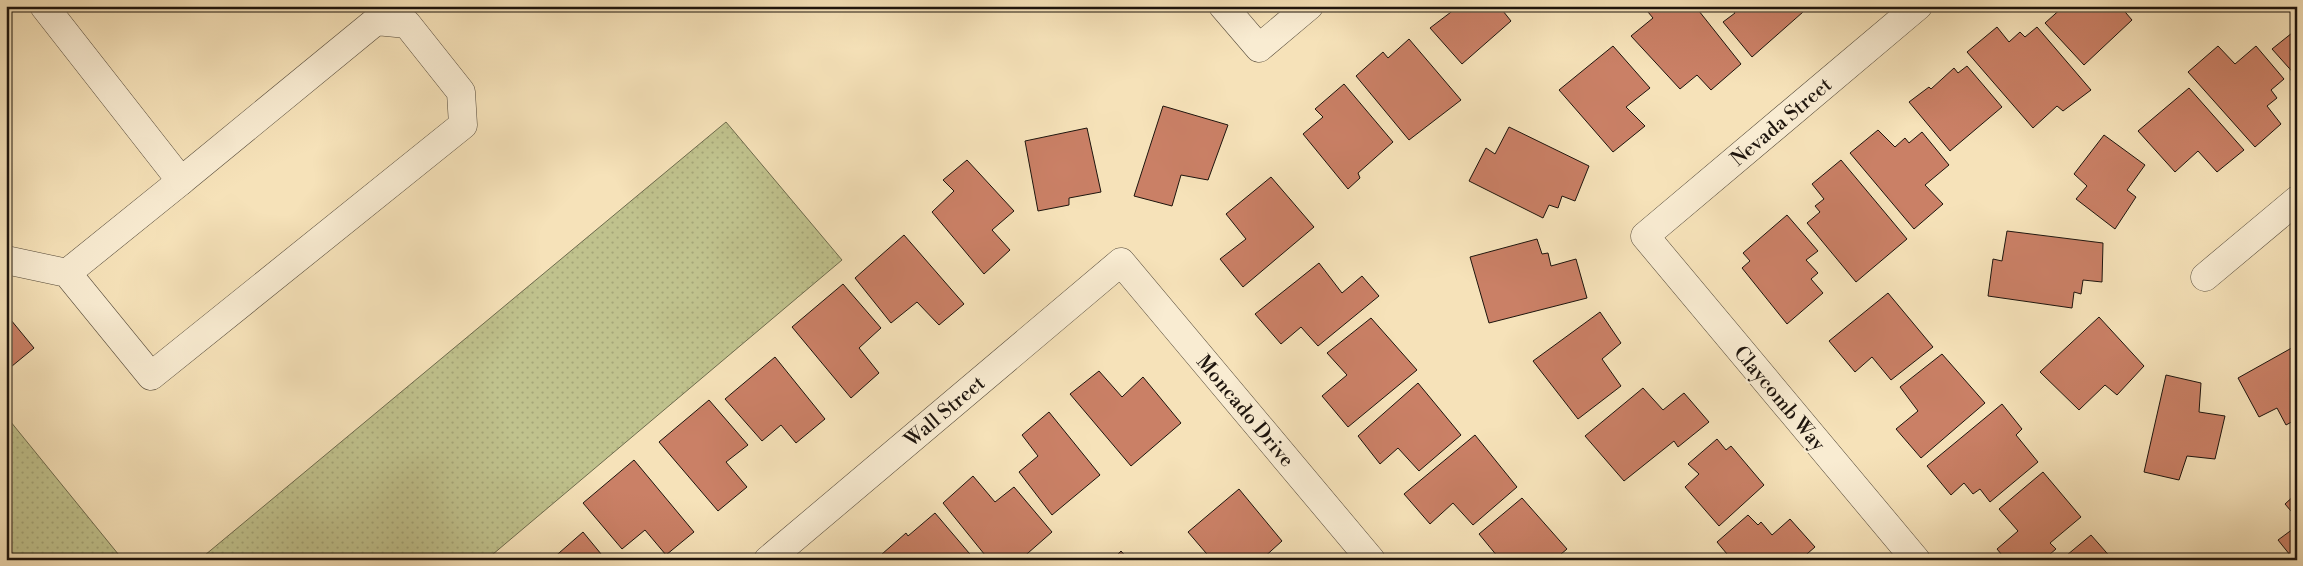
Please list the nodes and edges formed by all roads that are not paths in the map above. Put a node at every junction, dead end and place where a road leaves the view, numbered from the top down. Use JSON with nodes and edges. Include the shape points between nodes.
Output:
{"nodes":[{"id":1,"x":44,"y":6,"type":"edge"},
{"id":2,"x":1223,"y":6,"type":"edge"},
{"id":3,"x":1309,"y":6,"type":"edge"},
{"id":4,"x":1918,"y":6,"type":"edge"},
{"id":5,"x":181,"y":181,"type":"junction"},
{"id":6,"x":2297,"y":200,"type":"edge"},
{"id":7,"x":1644,"y":236,"type":"joint"},
{"id":8,"x":6,"y":260,"type":"edge"},
{"id":9,"x":1121,"y":262,"type":"joint"},
{"id":10,"x":67,"y":273,"type":"junction"},
{"id":11,"x":2205,"y":277,"type":"dead end"},
{"id":12,"x":768,"y":560,"type":"edge"},
{"id":13,"x":1371,"y":560,"type":"edge"},
{"id":14,"x":1916,"y":560,"type":"edge"}],
"edges":[{"from":1,"to":5,"type":"street"},
{"from":2,"to":3,"type":"street","via":[[1259,48]]},
{"from":4,"to":7,"type":"street","name":"Nevada Street"},
{"from":5,"to":10,"type":"street"},
{"from":5,"to":10,"type":"street","via":[[376,21],[406,24],[461,92],[463,125],[151,376]]},
{"from":6,"to":11,"type":"street"},
{"from":7,"to":14,"type":"street","name":"Claycomb Way"},
{"from":8,"to":10,"type":"street"},
{"from":9,"to":12,"type":"street","name":"Wall Street"},
{"from":9,"to":13,"type":"street","name":"Moncado Drive"}]}
